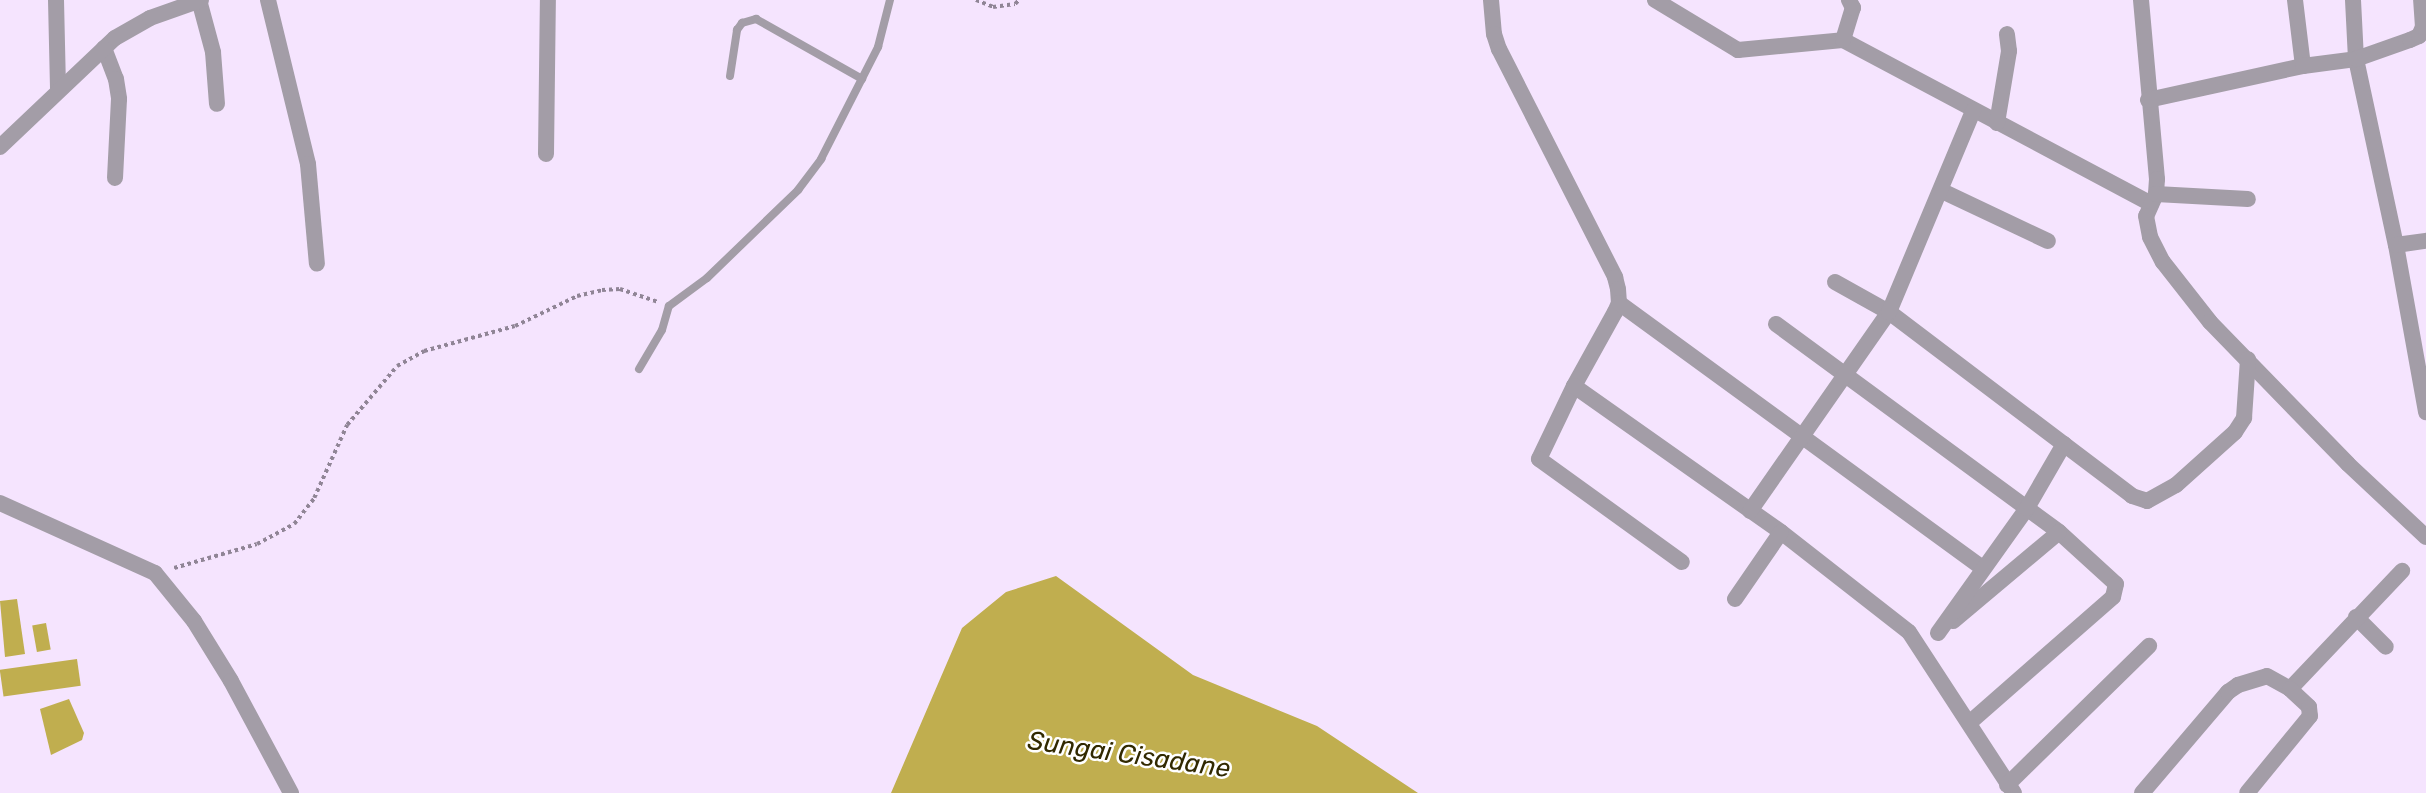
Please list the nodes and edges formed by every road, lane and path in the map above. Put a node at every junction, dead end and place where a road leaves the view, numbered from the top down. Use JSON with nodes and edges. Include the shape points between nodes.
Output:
{"nodes":[{"id":1,"x":56,"y":0,"type":"edge"},
{"id":2,"x":200,"y":0,"type":"edge"},
{"id":3,"x":268,"y":0,"type":"edge"},
{"id":4,"x":548,"y":0,"type":"edge"},
{"id":5,"x":890,"y":0,"type":"edge"},
{"id":6,"x":976,"y":0,"type":"edge"},
{"id":7,"x":1019,"y":0,"type":"edge"},
{"id":8,"x":1491,"y":0,"type":"edge"},
{"id":9,"x":1655,"y":0,"type":"edge"},
{"id":10,"x":1849,"y":0,"type":"edge"},
{"id":11,"x":2141,"y":0,"type":"edge"},
{"id":12,"x":2295,"y":0,"type":"edge"},
{"id":13,"x":2353,"y":0,"type":"edge"},
{"id":14,"x":2421,"y":0,"type":"edge"},
{"id":15,"x":2007,"y":34,"type":"dead end"},
{"id":16,"x":1843,"y":40,"type":"junction"},
{"id":17,"x":104,"y":48,"type":"junction"},
{"id":18,"x":2356,"y":59,"type":"junction"},
{"id":19,"x":2303,"y":66,"type":"junction"},
{"id":20,"x":730,"y":76,"type":"dead end"},
{"id":21,"x":862,"y":79,"type":"junction"},
{"id":22,"x":58,"y":89,"type":"junction"},
{"id":23,"x":2148,"y":100,"type":"junction"},
{"id":24,"x":217,"y":104,"type":"dead end"},
{"id":25,"x":1973,"y":111,"type":"junction"},
{"id":26,"x":1997,"y":123,"type":"junction"},
{"id":27,"x":0,"y":147,"type":"edge"},
{"id":28,"x":546,"y":154,"type":"dead end"},
{"id":29,"x":115,"y":178,"type":"dead end"},
{"id":30,"x":1942,"y":191,"type":"junction"},
{"id":31,"x":2248,"y":198,"type":"dead end"},
{"id":32,"x":2153,"y":199,"type":"junction"},
{"id":33,"x":2048,"y":241,"type":"dead end"},
{"id":34,"x":2426,"y":241,"type":"edge"},
{"id":35,"x":2396,"y":245,"type":"junction"},
{"id":36,"x":317,"y":264,"type":"dead end"},
{"id":37,"x":1835,"y":282,"type":"dead end"},
{"id":38,"x":1619,"y":303,"type":"junction"},
{"id":39,"x":669,"y":306,"type":"junction"},
{"id":40,"x":1889,"y":312,"type":"junction"},
{"id":41,"x":1776,"y":324,"type":"dead end"},
{"id":42,"x":2248,"y":359,"type":"junction"},
{"id":43,"x":2422,"y":364,"type":"edge"},
{"id":44,"x":639,"y":369,"type":"dead end"},
{"id":45,"x":1845,"y":375,"type":"junction"},
{"id":46,"x":1574,"y":386,"type":"junction"},
{"id":47,"x":2426,"y":412,"type":"edge"},
{"id":48,"x":1801,"y":438,"type":"junction"},
{"id":49,"x":2064,"y":444,"type":"junction"},
{"id":50,"x":0,"y":503,"type":"edge"},
{"id":51,"x":2027,"y":508,"type":"junction"},
{"id":52,"x":1750,"y":510,"type":"junction"},
{"id":53,"x":1781,"y":532,"type":"junction"},
{"id":54,"x":2059,"y":532,"type":"junction"},
{"id":55,"x":2426,"y":537,"type":"edge"},
{"id":56,"x":1682,"y":562,"type":"dead end"},
{"id":57,"x":1982,"y":568,"type":"junction"},
{"id":58,"x":2402,"y":571,"type":"dead end"},
{"id":59,"x":155,"y":573,"type":"junction"},
{"id":60,"x":1735,"y":599,"type":"dead end"},
{"id":61,"x":2356,"y":617,"type":"junction"},
{"id":62,"x":1938,"y":634,"type":"junction"},
{"id":63,"x":2149,"y":646,"type":"dead end"},
{"id":64,"x":1922,"y":647,"type":"junction"},
{"id":65,"x":2386,"y":648,"type":"dead end"},
{"id":66,"x":2290,"y":690,"type":"junction"},
{"id":67,"x":1970,"y":722,"type":"junction"},
{"id":68,"x":2010,"y":789,"type":"edge"},
{"id":69,"x":291,"y":793,"type":"edge"},
{"id":70,"x":2142,"y":793,"type":"edge"},
{"id":71,"x":2248,"y":793,"type":"edge"}],
"edges":[{"from":1,"to":22,"type":"street"},
{"from":2,"to":17,"type":"street","via":[[150,18]]},
{"from":2,"to":24,"type":"street","via":[[213,52]]},
{"from":3,"to":36,"type":"street","via":[[303,142]]},
{"from":4,"to":28,"type":"street"},
{"from":5,"to":21,"type":"lane","via":[[878,47]]},
{"from":6,"to":7,"type":"path","via":[[993,7]]},
{"from":8,"to":38,"type":"street","via":[[1494,34],[1615,277]]},
{"from":9,"to":16,"type":"street","via":[[1738,50]]},
{"from":10,"to":16,"type":"street","via":[[1853,8]]},
{"from":11,"to":23,"type":"street"},
{"from":12,"to":19,"type":"street"},
{"from":13,"to":18,"type":"street"},
{"from":14,"to":18,"type":"street","via":[[2419,36]]},
{"from":15,"to":26,"type":"street","via":[[2009,51]]},
{"from":16,"to":25,"type":"street"},
{"from":17,"to":22,"type":"street"},
{"from":17,"to":29,"type":"street","via":[[119,99]]},
{"from":18,"to":19,"type":"street"},
{"from":18,"to":35,"type":"street"},
{"from":19,"to":23,"type":"street"},
{"from":20,"to":21,"type":"lane","via":[[737,30],[756,19]]},
{"from":21,"to":39,"type":"lane","via":[[821,159],[798,190],[707,278]]},
{"from":22,"to":27,"type":"street"},
{"from":23,"to":32,"type":"street","via":[[2157,179]]},
{"from":25,"to":26,"type":"street"},
{"from":25,"to":30,"type":"street"},
{"from":26,"to":32,"type":"street"},
{"from":30,"to":33,"type":"street"},
{"from":30,"to":40,"type":"street"},
{"from":31,"to":32,"type":"street"},
{"from":32,"to":42,"type":"street","via":[[2146,216],[2150,237],[2172,277]]},
{"from":34,"to":35,"type":"street"},
{"from":35,"to":43,"type":"street"},
{"from":37,"to":40,"type":"street"},
{"from":38,"to":46,"type":"street"},
{"from":38,"to":48,"type":"street"},
{"from":39,"to":44,"type":"lane","via":[[662,330]]},
{"from":39,"to":59,"type":"path","via":[[620,289],[602,290],[577,296],[515,326],[424,351],[397,366],[346,425],[313,498],[295,524],[257,544]]},
{"from":40,"to":45,"type":"street"},
{"from":40,"to":49,"type":"street"},
{"from":41,"to":45,"type":"street"},
{"from":42,"to":49,"type":"street","via":[[2244,418],[2235,432],[2155,499],[2132,496]]},
{"from":42,"to":55,"type":"street","via":[[2348,464]]},
{"from":43,"to":47,"type":"street"},
{"from":45,"to":48,"type":"street"},
{"from":45,"to":51,"type":"street"},
{"from":46,"to":52,"type":"street"},
{"from":46,"to":56,"type":"street","via":[[1539,459]]},
{"from":48,"to":52,"type":"street"},
{"from":48,"to":57,"type":"street"},
{"from":49,"to":51,"type":"street"},
{"from":50,"to":59,"type":"street"},
{"from":51,"to":54,"type":"street"},
{"from":51,"to":57,"type":"street"},
{"from":52,"to":53,"type":"street"},
{"from":53,"to":60,"type":"street"},
{"from":53,"to":64,"type":"street","via":[[1888,614]]},
{"from":54,"to":62,"type":"street"},
{"from":54,"to":67,"type":"street","via":[[2114,579],[2117,591]]},
{"from":57,"to":62,"type":"street"},
{"from":58,"to":61,"type":"street"},
{"from":59,"to":69,"type":"street","via":[[194,621]]},
{"from":61,"to":65,"type":"street"},
{"from":61,"to":66,"type":"street"},
{"from":62,"to":64,"type":"street"},
{"from":63,"to":68,"type":"street"},
{"from":64,"to":67,"type":"street"},
{"from":66,"to":70,"type":"street","via":[[2267,676],[2238,685]]},
{"from":66,"to":71,"type":"street","via":[[2309,706],[2310,716]]},
{"from":67,"to":68,"type":"street"}]}
